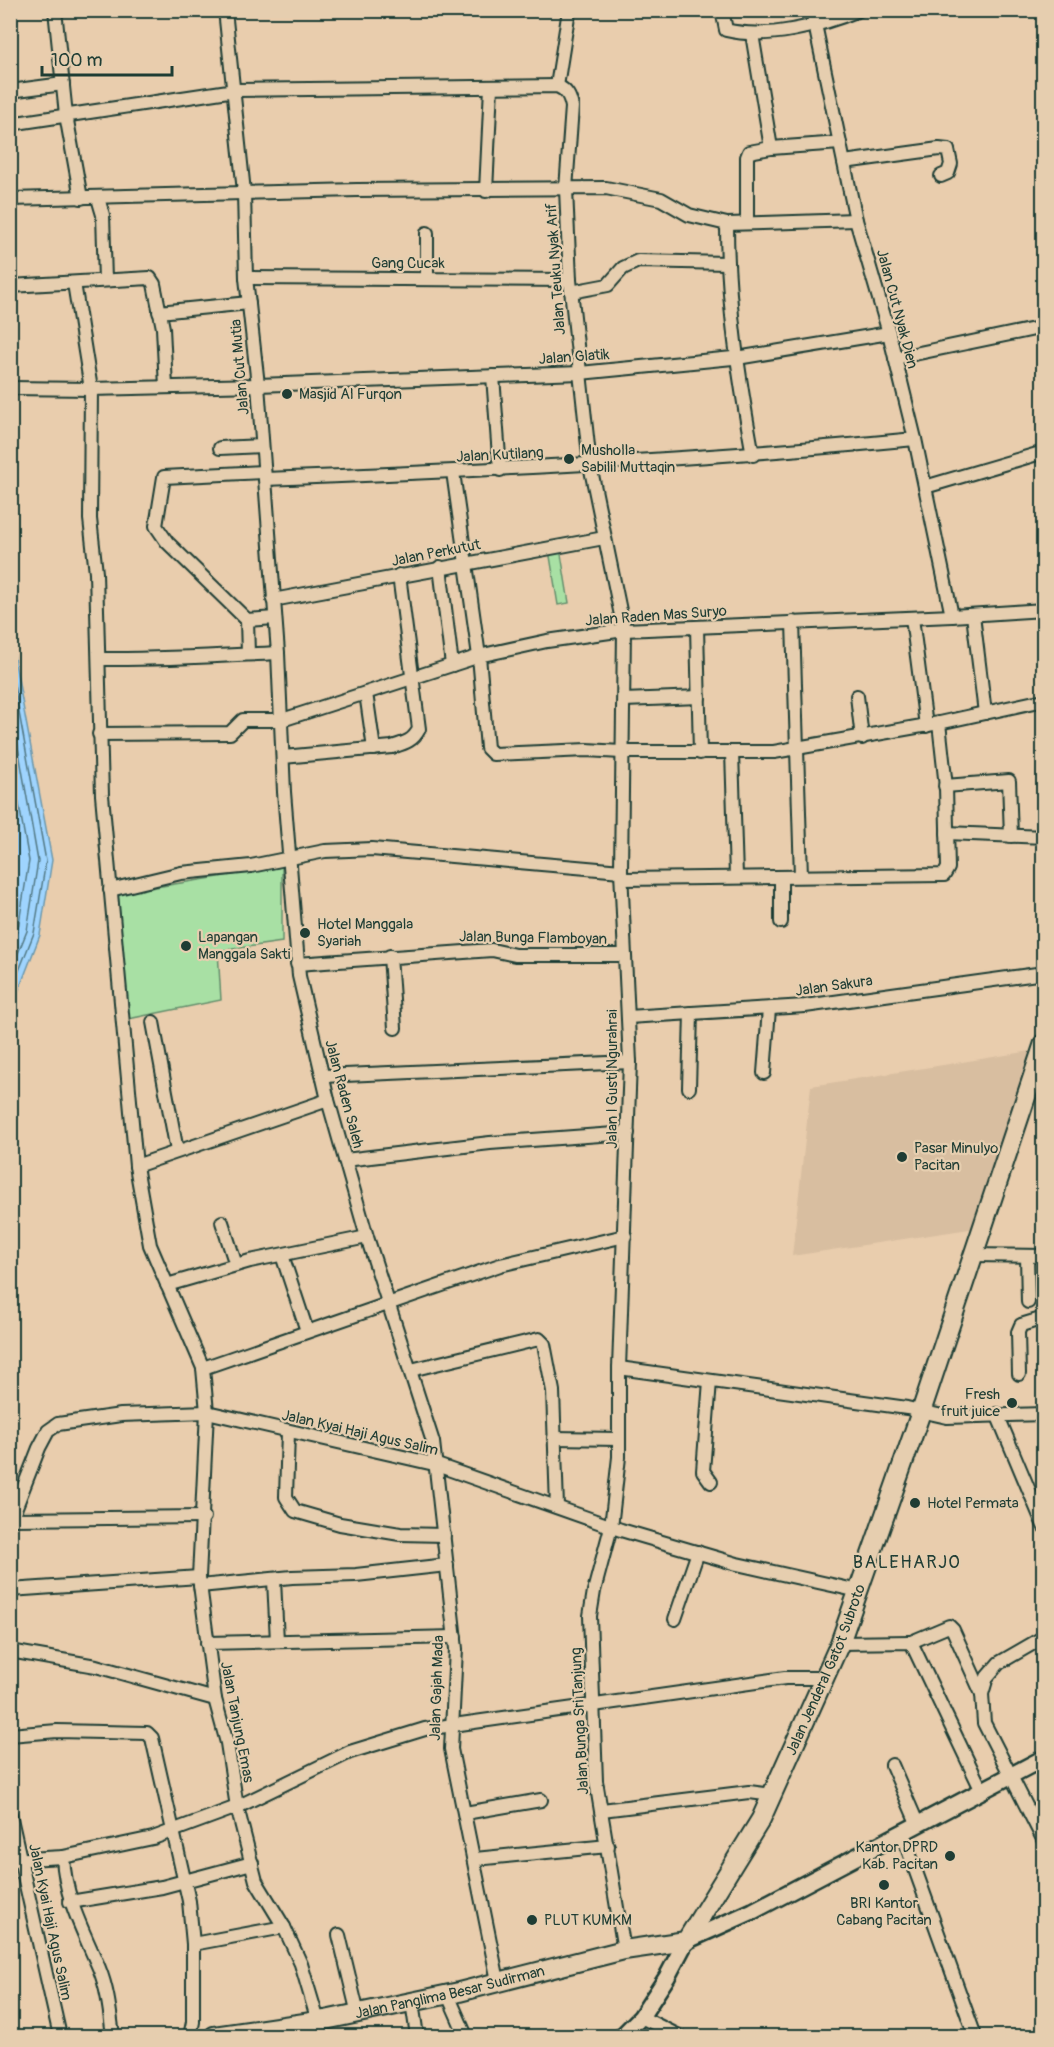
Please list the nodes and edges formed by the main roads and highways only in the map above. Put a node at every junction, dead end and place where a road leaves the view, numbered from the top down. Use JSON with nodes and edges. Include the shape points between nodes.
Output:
{"nodes":[{"id":1,"x":1044,"y":1043,"type":"edge"},
{"id":2,"x":1038,"y":1080,"type":"edge"},
{"id":3,"x":1044,"y":1758,"type":"edge"},
{"id":4,"x":686,"y":1941,"type":"junction"},
{"id":5,"x":318,"y":2029,"type":"edge"},
{"id":6,"x":214,"y":2037,"type":"edge"},
{"id":7,"x":622,"y":2037,"type":"edge"}],
"edges":[{"from":1,"to":2,"type":"highway","name":"Jalan Jenderal Gatot Subroto"},
{"from":2,"to":4,"type":"highway","name":"Jalan Jenderal Gatot Subroto","via":[[826,1678],[773,1794]]},
{"from":3,"to":4,"type":"main road","via":[[753,1911]]},
{"from":4,"to":5,"type":"highway","name":"Jalan Panglima Besar Sudirman","via":[[624,1950],[448,1995],[358,2013]]},
{"from":4,"to":7,"type":"main road","via":[[641,2017]]},
{"from":5,"to":6,"type":"highway","name":"Jalan Panglima Besar Sudirman"}]}
